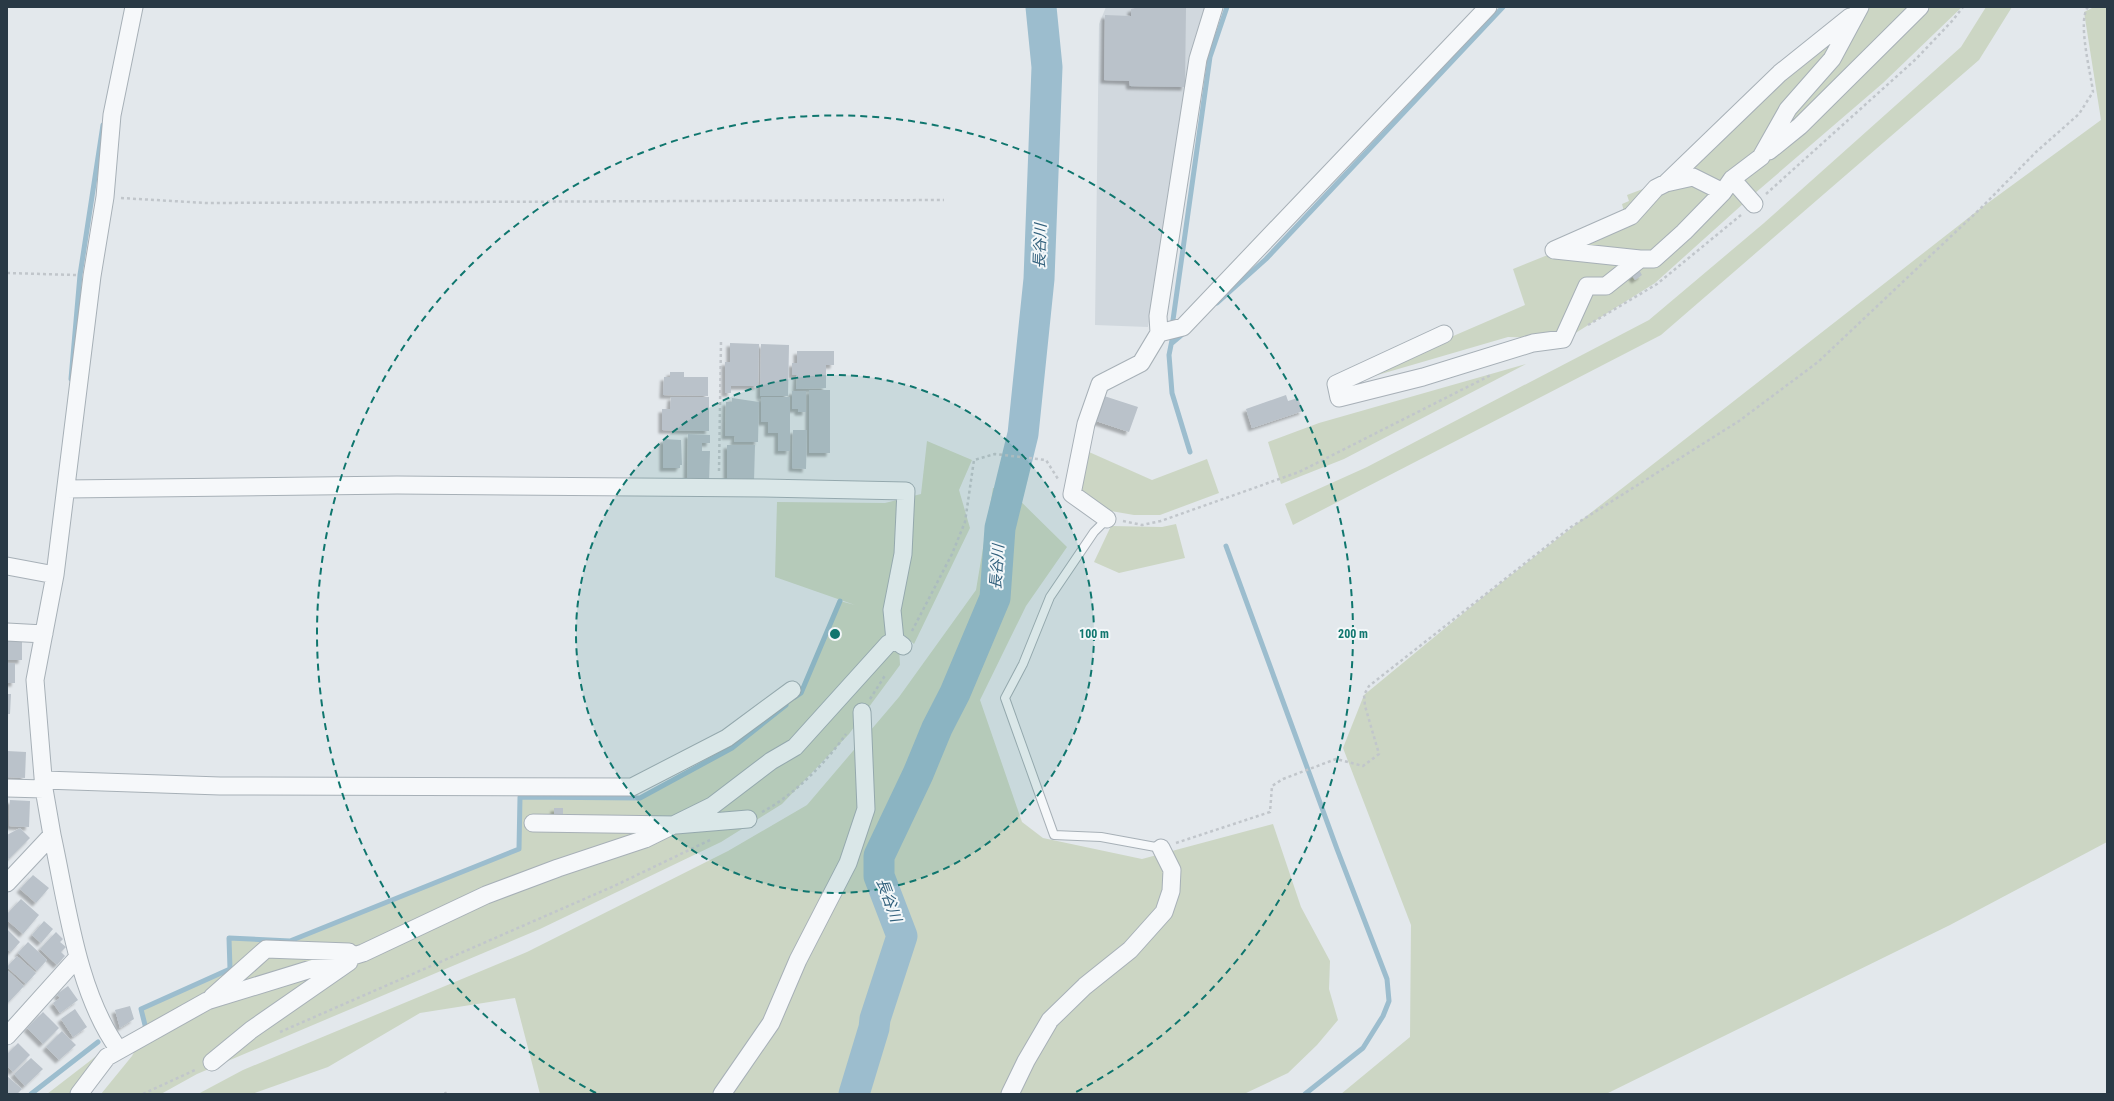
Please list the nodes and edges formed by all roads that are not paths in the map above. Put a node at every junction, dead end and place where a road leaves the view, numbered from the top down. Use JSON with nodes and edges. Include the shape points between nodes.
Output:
{"nodes":[{"id":1,"x":134,"y":7,"type":"edge"},
{"id":2,"x":1214,"y":7,"type":"edge"},
{"id":3,"x":1488,"y":7,"type":"edge"},
{"id":4,"x":1920,"y":7,"type":"edge"},
{"id":5,"x":1858,"y":10,"type":"edge"},
{"id":6,"x":1761,"y":158,"type":"junction"},
{"id":7,"x":1666,"y":183,"type":"junction"},
{"id":8,"x":1728,"y":185,"type":"junction"},
{"id":9,"x":1754,"y":204,"type":"dead end"},
{"id":10,"x":1640,"y":259,"type":"junction"},
{"id":11,"x":1159,"y":333,"type":"junction"},
{"id":12,"x":1444,"y":334,"type":"dead end"},
{"id":13,"x":66,"y":489,"type":"junction"},
{"id":14,"x":1107,"y":519,"type":"joint"},
{"id":15,"x":7,"y":566,"type":"edge"},
{"id":16,"x":55,"y":575,"type":"junction"},
{"id":17,"x":7,"y":632,"type":"edge"},
{"id":18,"x":44,"y":634,"type":"junction"},
{"id":19,"x":792,"y":690,"type":"dead end"},
{"id":20,"x":862,"y":712,"type":"dead end"},
{"id":21,"x":44,"y":785,"type":"junction"},
{"id":22,"x":7,"y":788,"type":"edge"},
{"id":23,"x":748,"y":819,"type":"dead end"},
{"id":24,"x":532,"y":823,"type":"dead end"},
{"id":25,"x":676,"y":825,"type":"junction"},
{"id":26,"x":52,"y":835,"type":"junction"},
{"id":27,"x":1161,"y":848,"type":"joint"},
{"id":28,"x":7,"y":883,"type":"edge"},
{"id":29,"x":364,"y":953,"type":"junction"},
{"id":30,"x":78,"y":957,"type":"junction"},
{"id":31,"x":207,"y":1001,"type":"junction"},
{"id":32,"x":7,"y":1036,"type":"edge"},
{"id":33,"x":119,"y":1050,"type":"junction"},
{"id":34,"x":212,"y":1062,"type":"dead end"},
{"id":35,"x":79,"y":1094,"type":"edge"},
{"id":36,"x":722,"y":1094,"type":"edge"},
{"id":37,"x":1010,"y":1094,"type":"edge"}],
"edges":[{"from":1,"to":13,"type":"street","via":[[112,115],[105,198],[92,276]]},
{"from":2,"to":11,"type":"street","via":[[1198,59],[1158,316]]},
{"from":3,"to":11,"type":"street","via":[[1183,327]]},
{"from":4,"to":6,"type":"street","via":[[1800,126]]},
{"from":5,"to":6,"type":"street","via":[[1832,59],[1788,109]]},
{"from":5,"to":7,"type":"street","via":[[1780,73]]},
{"from":6,"to":8,"type":"street"},
{"from":7,"to":8,"type":"street","via":[[1693,177]]},
{"from":7,"to":10,"type":"street","via":[[1656,188],[1631,216],[1554,250]]},
{"from":8,"to":9,"type":"street"},
{"from":8,"to":10,"type":"street","via":[[1684,232],[1654,259]]},
{"from":10,"to":12,"type":"street","via":[[1606,286],[1587,286],[1563,339],[1533,343],[1423,377],[1339,398],[1336,384]]},
{"from":11,"to":14,"type":"street","via":[[1141,363],[1100,384],[1086,424],[1072,494]]},
{"from":13,"to":16,"type":"street"},
{"from":13,"to":25,"type":"street","via":[[397,485],[906,491],[903,554],[892,610],[899,643],[888,644],[795,747],[771,761],[712,806]]},
{"from":14,"to":27,"type":"lane","via":[[1094,532],[1050,597],[1023,664],[1005,698],[1054,835],[1101,837]]},
{"from":15,"to":16,"type":"street"},
{"from":16,"to":18,"type":"street"},
{"from":17,"to":18,"type":"street"},
{"from":18,"to":21,"type":"street","via":[[34,680]]},
{"from":19,"to":21,"type":"street","via":[[727,738],[632,787]]},
{"from":20,"to":36,"type":"street","via":[[866,809],[848,863],[798,960],[771,1023]]},
{"from":21,"to":22,"type":"street"},
{"from":21,"to":26,"type":"street"},
{"from":23,"to":25,"type":"street"},
{"from":24,"to":25,"type":"street"},
{"from":25,"to":29,"type":"street","via":[[645,839],[486,895]]},
{"from":26,"to":28,"type":"street"},
{"from":26,"to":30,"type":"street"},
{"from":27,"to":37,"type":"street","via":[[1172,870],[1171,891],[1164,912],[1130,950],[1085,986],[1050,1020]]},
{"from":29,"to":31,"type":"street"},
{"from":29,"to":31,"type":"street","via":[[266,949]]},
{"from":29,"to":34,"type":"street","via":[[251,1030]]},
{"from":30,"to":32,"type":"street"},
{"from":30,"to":33,"type":"street","via":[[107,1034]]},
{"from":31,"to":33,"type":"street"},
{"from":33,"to":35,"type":"street","via":[[107,1056]]}]}
